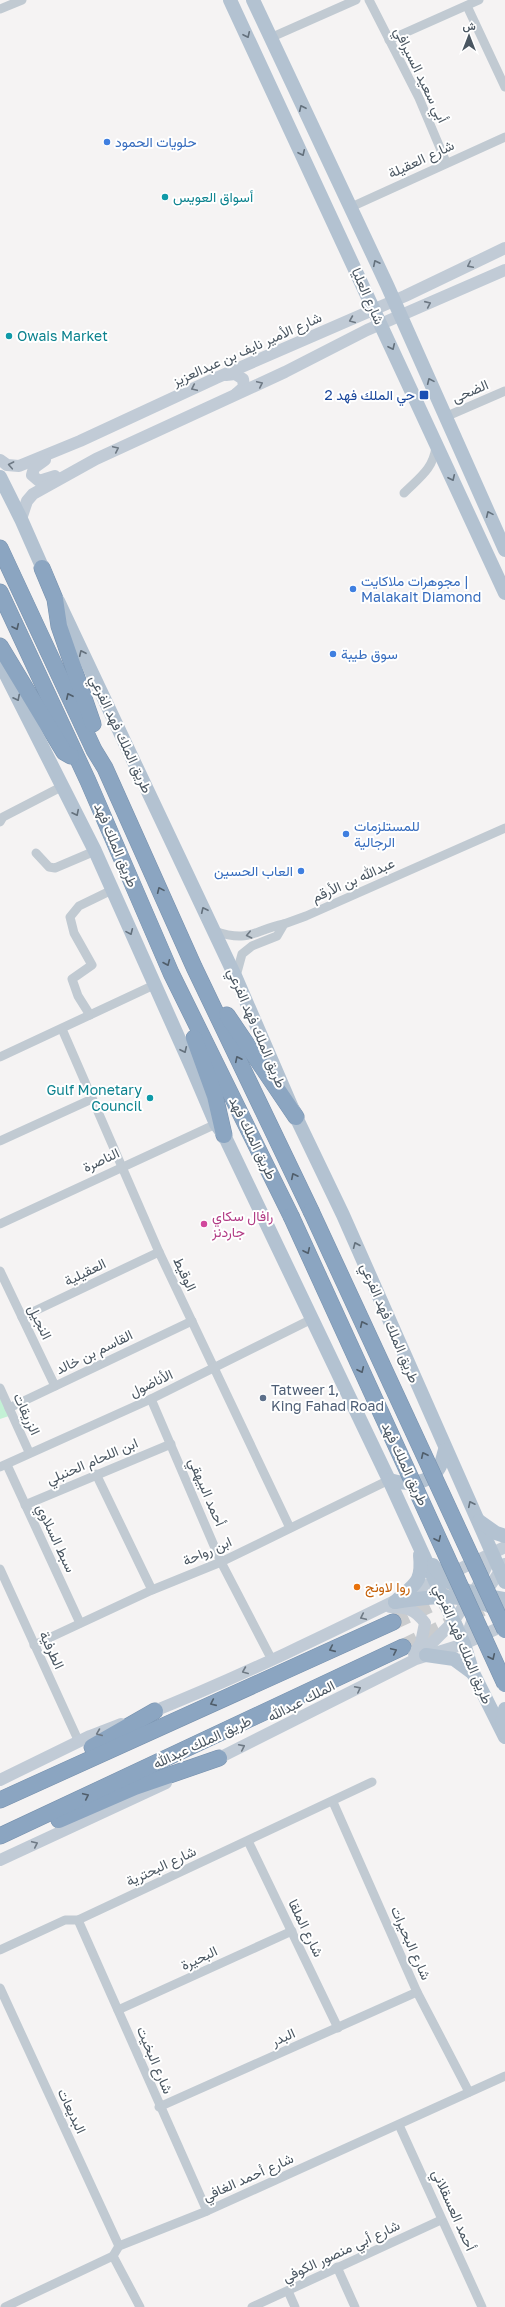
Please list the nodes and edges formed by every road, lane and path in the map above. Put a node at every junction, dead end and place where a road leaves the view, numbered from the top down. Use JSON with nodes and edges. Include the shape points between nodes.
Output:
{"nodes":[{"id":1,"x":22,"y":0,"type":"edge"},
{"id":2,"x":230,"y":0,"type":"edge"},
{"id":3,"x":253,"y":0,"type":"edge"},
{"id":4,"x":356,"y":0,"type":"edge"},
{"id":5,"x":369,"y":0,"type":"edge"},
{"id":6,"x":479,"y":0,"type":"edge"},
{"id":7,"x":467,"y":6,"type":"junction"},
{"id":8,"x":0,"y":9,"type":"edge"},
{"id":9,"x":270,"y":38,"type":"junction"},
{"id":10,"x":389,"y":40,"type":"junction"},
{"id":11,"x":505,"y":87,"type":"edge"},
{"id":12,"x":505,"y":137,"type":"edge"},
{"id":13,"x":446,"y":162,"type":"junction"},
{"id":14,"x":350,"y":208,"type":"junction"},
{"id":15,"x":505,"y":248,"type":"edge"},
{"id":16,"x":505,"y":270,"type":"edge"},
{"id":17,"x":394,"y":301,"type":"junction"},
{"id":18,"x":375,"y":310,"type":"junction"},
{"id":19,"x":401,"y":316,"type":"junction"},
{"id":20,"x":381,"y":324,"type":"junction"},
{"id":21,"x":216,"y":378,"type":"junction"},
{"id":22,"x":505,"y":392,"type":"edge"},
{"id":23,"x":230,"y":398,"type":"junction"},
{"id":24,"x":445,"y":417,"type":"junction"},
{"id":25,"x":80,"y":441,"type":"junction"},
{"id":26,"x":437,"y":445,"type":"junction"},
{"id":27,"x":96,"y":459,"type":"junction"},
{"id":28,"x":0,"y":460,"type":"edge"},
{"id":29,"x":0,"y":477,"type":"edge"},
{"id":30,"x":404,"y":493,"type":"dead end"},
{"id":31,"x":21,"y":519,"type":"junction"},
{"id":32,"x":0,"y":548,"type":"edge"},
{"id":33,"x":505,"y":550,"type":"edge"},
{"id":34,"x":42,"y":568,"type":"junction"},
{"id":35,"x":0,"y":592,"type":"edge"},
{"id":36,"x":505,"y":593,"type":"edge"},
{"id":37,"x":0,"y":646,"type":"edge"},
{"id":38,"x":0,"y":663,"type":"edge"},
{"id":39,"x":4,"y":682,"type":"edge"},
{"id":40,"x":78,"y":760,"type":"junction"},
{"id":41,"x":105,"y":768,"type":"junction"},
{"id":42,"x":63,"y":786,"type":"junction"},
{"id":43,"x":0,"y":822,"type":"edge"},
{"id":44,"x":505,"y":828,"type":"edge"},
{"id":45,"x":94,"y":851,"type":"junction"},
{"id":46,"x":36,"y":853,"type":"dead end"},
{"id":47,"x":112,"y":890,"type":"junction"},
{"id":48,"x":284,"y":924,"type":"junction"},
{"id":49,"x":214,"y":931,"type":"junction"},
{"id":50,"x":194,"y":967,"type":"junction"},
{"id":51,"x":236,"y":978,"type":"junction"},
{"id":52,"x":175,"y":981,"type":"junction"},
{"id":53,"x":154,"y":985,"type":"junction"},
{"id":54,"x":90,"y":1015,"type":"junction"},
{"id":55,"x":62,"y":1030,"type":"junction"},
{"id":56,"x":0,"y":1056,"type":"edge"},
{"id":57,"x":92,"y":1099,"type":"junction"},
{"id":58,"x":296,"y":1117,"type":"junction"},
{"id":59,"x":220,"y":1130,"type":"junction"},
{"id":60,"x":0,"y":1141,"type":"edge"},
{"id":61,"x":121,"y":1166,"type":"junction"},
{"id":62,"x":0,"y":1224,"type":"edge"},
{"id":63,"x":159,"y":1252,"type":"junction"},
{"id":64,"x":0,"y":1271,"type":"edge"},
{"id":65,"x":22,"y":1318,"type":"junction"},
{"id":66,"x":312,"y":1319,"type":"junction"},
{"id":67,"x":192,"y":1321,"type":"junction"},
{"id":68,"x":214,"y":1368,"type":"junction"},
{"id":69,"x":55,"y":1386,"type":"junction"},
{"id":70,"x":0,"y":1388,"type":"edge"},
{"id":71,"x":151,"y":1399,"type":"junction"},
{"id":72,"x":9,"y":1408,"type":"junction"},
{"id":73,"x":171,"y":1444,"type":"junction"},
{"id":74,"x":445,"y":1450,"type":"junction"},
{"id":75,"x":29,"y":1452,"type":"junction"},
{"id":76,"x":4,"y":1466,"type":"edge"},
{"id":77,"x":96,"y":1474,"type":"junction"},
{"id":78,"x":389,"y":1480,"type":"junction"},
{"id":79,"x":25,"y":1505,"type":"junction"},
{"id":80,"x":479,"y":1521,"type":"junction"},
{"id":81,"x":290,"y":1528,"type":"junction"},
{"id":82,"x":505,"y":1536,"type":"edge"},
{"id":83,"x":418,"y":1543,"type":"junction"},
{"id":84,"x":499,"y":1549,"type":"edge"},
{"id":85,"x":222,"y":1562,"type":"junction"},
{"id":86,"x":0,"y":1570,"type":"edge"},
{"id":87,"x":503,"y":1572,"type":"edge"},
{"id":88,"x":440,"y":1580,"type":"junction"},
{"id":89,"x":152,"y":1590,"type":"junction"},
{"id":90,"x":442,"y":1596,"type":"junction"},
{"id":91,"x":476,"y":1597,"type":"junction"},
{"id":92,"x":505,"y":1599,"type":"edge"},
{"id":93,"x":389,"y":1605,"type":"junction"},
{"id":94,"x":505,"y":1612,"type":"edge"},
{"id":95,"x":393,"y":1622,"type":"tunnel mouth"},
{"id":96,"x":453,"y":1622,"type":"junction"},
{"id":97,"x":80,"y":1624,"type":"junction"},
{"id":98,"x":505,"y":1625,"type":"edge"},
{"id":99,"x":505,"y":1630,"type":"edge"},
{"id":100,"x":464,"y":1644,"type":"junction"},
{"id":101,"x":34,"y":1645,"type":"junction"},
{"id":102,"x":403,"y":1647,"type":"tunnel mouth"},
{"id":103,"x":417,"y":1659,"type":"junction"},
{"id":104,"x":272,"y":1660,"type":"junction"},
{"id":105,"x":473,"y":1673,"type":"junction"},
{"id":106,"x":505,"y":1684,"type":"edge"},
{"id":107,"x":505,"y":1708,"type":"edge"},
{"id":108,"x":155,"y":1710,"type":"junction"},
{"id":109,"x":505,"y":1737,"type":"edge"},
{"id":110,"x":79,"y":1742,"type":"junction"},
{"id":111,"x":219,"y":1758,"type":"junction"},
{"id":112,"x":0,"y":1780,"type":"edge"},
{"id":113,"x":372,"y":1782,"type":"dead end"},
{"id":114,"x":0,"y":1794,"type":"edge"},
{"id":115,"x":0,"y":1800,"type":"edge"},
{"id":116,"x":333,"y":1802,"type":"junction"},
{"id":117,"x":0,"y":1836,"type":"edge"},
{"id":118,"x":248,"y":1841,"type":"junction"},
{"id":119,"x":0,"y":1842,"type":"edge"},
{"id":120,"x":0,"y":1860,"type":"edge"},
{"id":121,"x":78,"y":1920,"type":"junction"},
{"id":122,"x":292,"y":1931,"type":"junction"},
{"id":123,"x":0,"y":1950,"type":"edge"},
{"id":124,"x":0,"y":1988,"type":"edge"},
{"id":125,"x":417,"y":1992,"type":"junction"},
{"id":126,"x":118,"y":2010,"type":"junction"},
{"id":127,"x":338,"y":2028,"type":"junction"},
{"id":128,"x":505,"y":2076,"type":"edge"},
{"id":129,"x":469,"y":2092,"type":"junction"},
{"id":130,"x":159,"y":2107,"type":"junction"},
{"id":131,"x":399,"y":2125,"type":"junction"},
{"id":132,"x":207,"y":2211,"type":"junction"},
{"id":133,"x":441,"y":2220,"type":"junction"},
{"id":134,"x":119,"y":2246,"type":"junction"},
{"id":135,"x":113,"y":2256,"type":"junction"},
{"id":136,"x":337,"y":2268,"type":"junction"},
{"id":137,"x":288,"y":2291,"type":"junction"},
{"id":138,"x":5,"y":2307,"type":"edge"},
{"id":139,"x":140,"y":2307,"type":"edge"},
{"id":140,"x":252,"y":2307,"type":"edge"},
{"id":141,"x":295,"y":2307,"type":"edge"},
{"id":142,"x":355,"y":2307,"type":"edge"},
{"id":143,"x":482,"y":2307,"type":"edge"}],
"edges":[{"from":1,"to":8,"type":"street"},
{"from":2,"to":18,"type":"main road","name":"شارع العليا","one_way":true},
{"from":3,"to":9,"type":"main road","name":"شارع العليا"},
{"from":4,"to":9,"type":"street"},
{"from":5,"to":10,"type":"street","name":"أبي سعيد السيرافي"},
{"from":6,"to":7,"type":"street"},
{"from":7,"to":10,"type":"street"},
{"from":7,"to":11,"type":"street"},
{"from":14,"to":9,"type":"main road","name":"شارع العليا","one_way":true},
{"from":10,"to":13,"type":"street","name":"أبي سعيد السيرافي"},
{"from":12,"to":13,"type":"street","name":"شارع العقيلة"},
{"from":13,"to":14,"type":"street","name":"شارع العقيلة"},
{"from":17,"to":14,"type":"main road","name":"شارع العليا","one_way":true},
{"from":15,"to":17,"type":"main road","name":"شارع الأمير نايف بن عبدالعزيز","one_way":true},
{"from":19,"to":16,"type":"main road","one_way":true},
{"from":17,"to":18,"type":"main road","name":"شارع الأمير نايف بن عبدالعزيز"},
{"from":17,"to":19,"type":"main road","name":"شارع العليا"},
{"from":18,"to":20,"type":"main road","name":"شارع العليا"},
{"from":18,"to":21,"type":"main road","name":"شارع الأمير نايف بن عبدالعزيز","one_way":true},
{"from":19,"to":20,"type":"main road"},
{"from":24,"to":19,"type":"main road","name":"شارع العليا","one_way":true},
{"from":23,"to":20,"type":"main road","one_way":true},
{"from":20,"to":26,"type":"main road","name":"شارع العليا","one_way":true},
{"from":21,"to":23,"type":"main road","via":[[235,374],[243,379],[244,386]]},
{"from":21,"to":25,"type":"main road","name":"شارع الأمير نايف بن عبدالعزيز","one_way":true},
{"from":22,"to":24,"type":"street","name":"الضحى"},
{"from":27,"to":23,"type":"main road","one_way":true},
{"from":33,"to":24,"type":"main road","name":"شارع العليا","one_way":true},
{"from":25,"to":27,"type":"main road","via":[[34,468],[32,475],[39,481]]},
{"from":25,"to":28,"type":"main road","name":"شارع الأمير نايف بن عبدالعزيز","one_way":true,"via":[[18,466],[7,465]]},
{"from":26,"to":30,"type":"street","via":[[434,461]]},
{"from":26,"to":36,"type":"main road","name":"شارع العليا","one_way":true},
{"from":27,"to":31,"type":"main road","via":[[33,494],[26,501]]},
{"from":29,"to":31,"type":"main road","name":"طريق الملك فهد الفرعي"},
{"from":31,"to":34,"type":"main road","name":"طريق الملك فهد الفرعي"},
{"from":41,"to":32,"type":"highway","name":"طريق الملك فهد","one_way":true,"via":[[94,750]]},
{"from":34,"to":41,"type":"highway","via":[[55,599],[59,626],[103,753]]},
{"from":49,"to":34,"type":"main road","name":"طريق الملك فهد الفرعي","one_way":true},
{"from":35,"to":40,"type":"highway","name":"طريق الملك فهد","one_way":true},
{"from":37,"to":40,"type":"highway","via":[[64,752]]},
{"from":38,"to":39,"type":"main road","name":"طريق الملك فهد الفرعي"},
{"from":39,"to":42,"type":"main road","name":"طريق الملك فهد الفرعي","one_way":true},
{"from":40,"to":52,"type":"highway","name":"طريق الملك فهد","one_way":true},
{"from":50,"to":41,"type":"highway","name":"طريق الملك فهد","one_way":true},
{"from":42,"to":43,"type":"street","via":[[3,817]]},
{"from":42,"to":45,"type":"main road","name":"طريق الملك فهد الفرعي","one_way":true},
{"from":44,"to":48,"type":"street","name":"عبدالله بن الأرقم"},
{"from":45,"to":46,"type":"street","via":[[55,868],[48,867]]},
{"from":45,"to":47,"type":"main road","name":"طريق الملك فهد الفرعي"},
{"from":47,"to":53,"type":"main road","name":"طريق الملك فهد الفرعي","one_way":true},
{"from":47,"to":54,"type":"street","via":[[79,906],[70,917],[74,934],[92,965],[72,979],[78,996]]},
{"from":48,"to":49,"type":"street","one_way":true,"via":[[250,936],[232,937]]},
{"from":48,"to":51,"type":"street","name":"عبدالله بن الأرقم","via":[[277,936],[252,946],[242,954]]},
{"from":49,"to":51,"type":"main road","name":"طريق الملك فهد الفرعي"},
{"from":50,"to":58,"type":"highway","via":[[205,973],[234,1028]]},
{"from":99,"to":50,"type":"highway","name":"طريق الملك فهد","one_way":true,"bridge":true,"via":[[311,1211]]},
{"from":51,"to":58,"type":"main road","name":"طريق الملك فهد الفرعي"},
{"from":52,"to":59,"type":"highway","via":[[214,1096]]},
{"from":52,"to":106,"type":"highway","name":"طريق الملك فهد","one_way":true,"bridge":true,"via":[[291,1216]]},
{"from":53,"to":54,"type":"street"},
{"from":53,"to":59,"type":"main road","name":"طريق الملك فهد الفرعي","one_way":true},
{"from":54,"to":55,"type":"street"},
{"from":55,"to":56,"type":"street"},
{"from":55,"to":57,"type":"street","name":"الوقيط"},
{"from":57,"to":60,"type":"street"},
{"from":57,"to":61,"type":"street","name":"الوقيط"},
{"from":74,"to":58,"type":"main road","name":"طريق الملك فهد الفرعي","one_way":true,"via":[[343,1215]]},
{"from":59,"to":61,"type":"street","name":"الناصرة"},
{"from":59,"to":66,"type":"main road","name":"طريق الملك فهد الفرعي"},
{"from":61,"to":62,"type":"street","name":"الناصرة"},
{"from":61,"to":63,"type":"street","name":"الوقيط"},
{"from":63,"to":65,"type":"street","name":"العقيلية"},
{"from":63,"to":67,"type":"street","name":"الوقيط"},
{"from":64,"to":65,"type":"street","name":"النجيل"},
{"from":65,"to":69,"type":"street","name":"النجيل"},
{"from":66,"to":68,"type":"street","name":"الأناضول"},
{"from":66,"to":78,"type":"main road","name":"طريق الملك فهد الفرعي"},
{"from":67,"to":68,"type":"street","name":"الوقيط"},
{"from":67,"to":69,"type":"street","name":"القاسم بن خالد"},
{"from":68,"to":71,"type":"street","name":"الأناضول"},
{"from":68,"to":81,"type":"street","name":"الوقيط"},
{"from":69,"to":72,"type":"street","name":"القاسم بن خالد"},
{"from":70,"to":72,"type":"street","name":"الزريقات"},
{"from":71,"to":73,"type":"street","name":"أحمد البيهقي"},
{"from":71,"to":75,"type":"street","name":"الأناضول"},
{"from":72,"to":75,"type":"street","name":"الزريقات"},
{"from":73,"to":77,"type":"street","name":"ابن اللحام الحنبلي"},
{"from":73,"to":85,"type":"street","name":"أحمد البيهقي"},
{"from":74,"to":78,"type":"main road","via":[[440,1468],[427,1479],[409,1484]]},
{"from":80,"to":74,"type":"main road","name":"طريق الملك فهد الفرعي","one_way":true},
{"from":75,"to":76,"type":"street","name":"الأناضول"},
{"from":76,"to":79,"type":"street","name":"سبط السلاوي"},
{"from":77,"to":79,"type":"street","name":"ابن اللحام الحنبلي"},
{"from":77,"to":89,"type":"street"},
{"from":78,"to":81,"type":"street","name":"ابن رواحة"},
{"from":78,"to":83,"type":"main road","name":"طريق الملك فهد الفرعي"},
{"from":79,"to":97,"type":"street","name":"سبط السلاوي"},
{"from":80,"to":82,"type":"main road"},
{"from":80,"to":84,"type":"main road","name":"طريق الملك فهد الفرعي"},
{"from":81,"to":85,"type":"street","name":"ابن رواحة"},
{"from":83,"to":88,"type":"main road","name":"طريق الملك فهد الفرعي"},
{"from":83,"to":93,"type":"main road","via":[[422,1572],[417,1581]]},
{"from":84,"to":87,"type":"main road","name":"طريق الملك فهد الفرعي"},
{"from":84,"to":88,"type":"main road"},
{"from":84,"to":91,"type":"main road"},
{"from":85,"to":89,"type":"street","name":"ابن رواحة"},
{"from":85,"to":104,"type":"street","name":"أحمد البيهقي"},
{"from":86,"to":101,"type":"street","name":"الطرفية"},
{"from":87,"to":91,"type":"main road"},
{"from":88,"to":90,"type":"main road","name":"طريق الملك فهد الفرعي"},
{"from":88,"to":91,"type":"main road"},
{"from":88,"to":93,"type":"main road"},
{"from":89,"to":97,"type":"street","name":"ابن رواحة"},
{"from":90,"to":91,"type":"main road"},
{"from":90,"to":93,"type":"main road"},
{"from":90,"to":96,"type":"main road","name":"طريق الملك فهد الفرعي"},
{"from":91,"to":92,"type":"main road"},
{"from":91,"to":94,"type":"main road"},
{"from":91,"to":96,"type":"main road"},
{"from":91,"to":100,"type":"main road"},
{"from":93,"to":103,"type":"main road","via":[[408,1607],[418,1613],[425,1623]]},
{"from":93,"to":104,"type":"main road","one_way":true},
{"from":95,"to":115,"type":"highway","one_way":true},
{"from":96,"to":100,"type":"main road","name":"طريق الملك فهد الفرعي"},
{"from":96,"to":103,"type":"main road"},
{"from":97,"to":101,"type":"street","name":"ابن رواحة"},
{"from":98,"to":100,"type":"main road","name":"الملك عبدالله"},
{"from":100,"to":103,"type":"main road","name":"الملك عبدالله"},
{"from":100,"to":105,"type":"main road","name":"طريق الملك فهد الفرعي"},
{"from":101,"to":110,"type":"street","name":"الطرفية"},
{"from":117,"to":102,"type":"highway","name":"طريق الملك عبدالله","one_way":true},
{"from":103,"to":105,"type":"main road","via":[[454,1659]]},
{"from":111,"to":103,"type":"main road","name":"الملك عبدالله","one_way":true},
{"from":104,"to":108,"type":"main road","one_way":true},
{"from":105,"to":109,"type":"main road","name":"طريق الملك فهد الفرعي"},
{"from":107,"to":109,"type":"main road","via":[[502,1723]]},
{"from":108,"to":110,"type":"main road","one_way":true},
{"from":108,"to":114,"type":"highway","via":[[109,1738],[28,1777]]},
{"from":110,"to":112,"type":"main road"},
{"from":111,"to":119,"type":"highway","via":[[135,1787],[25,1834]]},
{"from":120,"to":111,"type":"main road","name":"الملك عبدالله","one_way":true},
{"from":113,"to":116,"type":"street","name":"شارع البحترية"},
{"from":116,"to":118,"type":"street","name":"شارع البحترية"},
{"from":116,"to":125,"type":"street","name":"شارع البحيرات"},
{"from":118,"to":121,"type":"street","name":"شارع البحترية"},
{"from":118,"to":122,"type":"street","name":"شارع الملقا"},
{"from":121,"to":123,"type":"street","name":"شارع البحترية","via":[[66,1920]]},
{"from":121,"to":126,"type":"street","name":"شارع البخيت"},
{"from":122,"to":126,"type":"street","name":"البحيرة"},
{"from":122,"to":127,"type":"street","name":"شارع الملقا"},
{"from":124,"to":134,"type":"street","name":"البديعات"},
{"from":125,"to":127,"type":"street","name":"البدر"},
{"from":125,"to":129,"type":"street","name":"شارع البحيرات"},
{"from":126,"to":130,"type":"street","name":"شارع البخيت"},
{"from":127,"to":130,"type":"street","name":"البدر"},
{"from":128,"to":129,"type":"street","name":"شارع أحمد الغافي"},
{"from":129,"to":131,"type":"street","name":"شارع أحمد الغافي"},
{"from":130,"to":132,"type":"street","name":"شارع البخيت"},
{"from":131,"to":132,"type":"street","name":"شارع أحمد الغافي"},
{"from":131,"to":133,"type":"street","name":"أحمد العسقلاني"},
{"from":132,"to":134,"type":"street","name":"شارع أحمد الغافي"},
{"from":133,"to":136,"type":"street","name":"شارع أبي منصور الكوفي"},
{"from":133,"to":143,"type":"street","name":"أحمد العسقلاني"},
{"from":134,"to":135,"type":"street"},
{"from":135,"to":138,"type":"street"},
{"from":135,"to":139,"type":"street"},
{"from":136,"to":137,"type":"street","name":"شارع أبي منصور الكوفي"},
{"from":136,"to":142,"type":"street"},
{"from":137,"to":140,"type":"street","name":"شارع أبي منصور الكوفي"},
{"from":137,"to":141,"type":"street"}]}
